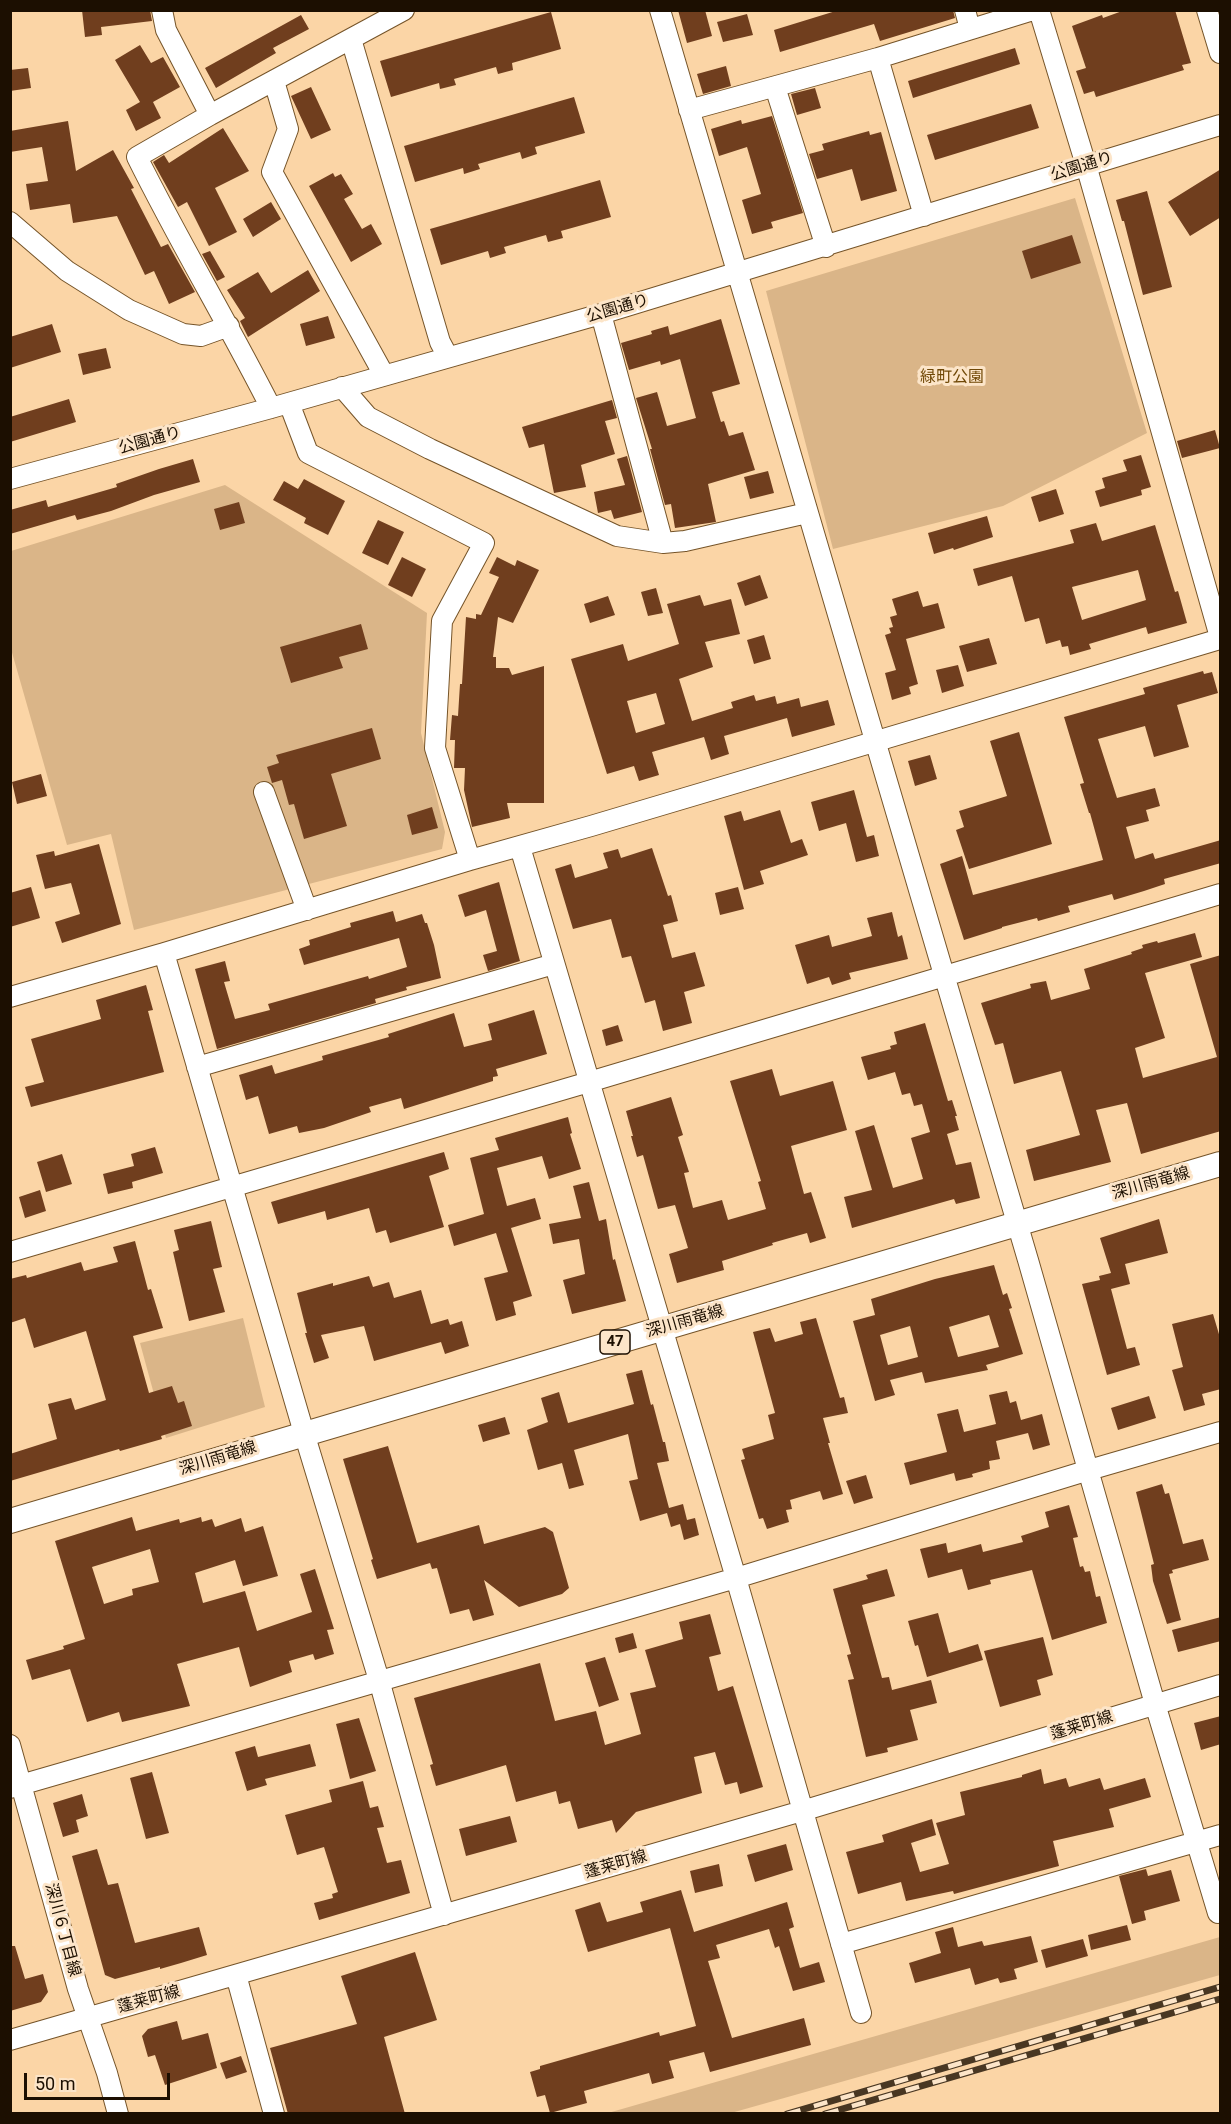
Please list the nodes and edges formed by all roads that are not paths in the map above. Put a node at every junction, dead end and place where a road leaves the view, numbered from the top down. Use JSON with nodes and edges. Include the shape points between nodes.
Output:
{"nodes":[{"id":1,"x":162,"y":10,"type":"edge"},
{"id":2,"x":404,"y":10,"type":"edge"},
{"id":3,"x":660,"y":10,"type":"edge"},
{"id":4,"x":1033,"y":10,"type":"edge"},
{"id":5,"x":1039,"y":10,"type":"edge"},
{"id":6,"x":1207,"y":10,"type":"edge"},
{"id":7,"x":967,"y":20,"type":"edge"},
{"id":8,"x":351,"y":39,"type":"junction"},
{"id":9,"x":1221,"y":53,"type":"edge"},
{"id":10,"x":878,"y":58,"type":"junction"},
{"id":11,"x":274,"y":81,"type":"junction"},
{"id":12,"x":775,"y":87,"type":"junction"},
{"id":13,"x":689,"y":110,"type":"junction"},
{"id":14,"x":210,"y":115,"type":"junction"},
{"id":15,"x":1221,"y":125,"type":"edge"},
{"id":16,"x":1086,"y":165,"type":"junction"},
{"id":17,"x":924,"y":216,"type":"junction"},
{"id":18,"x":10,"y":222,"type":"edge"},
{"id":19,"x":826,"y":247,"type":"junction"},
{"id":20,"x":736,"y":274,"type":"junction"},
{"id":21,"x":601,"y":314,"type":"junction"},
{"id":22,"x":229,"y":326,"type":"junction"},
{"id":23,"x":448,"y":357,"type":"junction"},
{"id":24,"x":384,"y":375,"type":"junction"},
{"id":25,"x":342,"y":387,"type":"junction"},
{"id":26,"x":280,"y":405,"type":"junction"},
{"id":27,"x":10,"y":479,"type":"edge"},
{"id":28,"x":807,"y":513,"type":"junction"},
{"id":29,"x":663,"y":543,"type":"junction"},
{"id":30,"x":1221,"y":638,"type":"edge"},
{"id":31,"x":875,"y":742,"type":"junction"},
{"id":32,"x":264,"y":792,"type":"dead end"},
{"id":33,"x":520,"y":847,"type":"junction"},
{"id":34,"x":470,"y":860,"type":"junction"},
{"id":35,"x":1221,"y":894,"type":"edge"},
{"id":36,"x":307,"y":910,"type":"junction"},
{"id":37,"x":164,"y":953,"type":"junction"},
{"id":38,"x":554,"y":964,"type":"junction"},
{"id":39,"x":944,"y":975,"type":"junction"},
{"id":40,"x":10,"y":997,"type":"edge"},
{"id":41,"x":197,"y":1066,"type":"junction"},
{"id":42,"x":589,"y":1082,"type":"junction"},
{"id":43,"x":1221,"y":1164,"type":"edge"},
{"id":44,"x":232,"y":1186,"type":"junction"},
{"id":45,"x":1017,"y":1223,"type":"junction"},
{"id":46,"x":10,"y":1252,"type":"edge"},
{"id":47,"x":661,"y":1329,"type":"junction"},
{"id":48,"x":1221,"y":1432,"type":"edge"},
{"id":49,"x":304,"y":1433,"type":"junction"},
{"id":50,"x":1089,"y":1470,"type":"junction"},
{"id":51,"x":10,"y":1521,"type":"edge"},
{"id":52,"x":736,"y":1578,"type":"junction"},
{"id":53,"x":379,"y":1680,"type":"junction"},
{"id":54,"x":1221,"y":1685,"type":"edge"},
{"id":55,"x":1155,"y":1704,"type":"junction"},
{"id":56,"x":10,"y":1745,"type":"edge"},
{"id":57,"x":16,"y":1786,"type":"edge"},
{"id":58,"x":802,"y":1811,"type":"junction"},
{"id":59,"x":1221,"y":1835,"type":"edge"},
{"id":60,"x":1197,"y":1842,"type":"junction"},
{"id":61,"x":1218,"y":1913,"type":"dead end"},
{"id":62,"x":444,"y":1915,"type":"junction"},
{"id":63,"x":841,"y":1944,"type":"junction"},
{"id":64,"x":236,"y":1976,"type":"junction"},
{"id":65,"x":861,"y":2013,"type":"dead end"},
{"id":66,"x":87,"y":2017,"type":"junction"},
{"id":67,"x":10,"y":2040,"type":"edge"},
{"id":68,"x":118,"y":2114,"type":"edge"},
{"id":69,"x":274,"y":2114,"type":"edge"}],
"edges":[{"from":1,"to":14,"type":"street","via":[[166,30]]},
{"from":2,"to":8,"type":"street"},
{"from":3,"to":13,"type":"street"},
{"from":4,"to":7,"type":"street"},
{"from":5,"to":16,"type":"street"},
{"from":6,"to":9,"type":"street"},
{"from":7,"to":10,"type":"street"},
{"from":8,"to":11,"type":"street"},
{"from":8,"to":23,"type":"street","via":[[434,322]]},
{"from":10,"to":12,"type":"street"},
{"from":10,"to":17,"type":"street"},
{"from":11,"to":14,"type":"street"},
{"from":11,"to":24,"type":"street","via":[[288,129],[272,172]]},
{"from":12,"to":13,"type":"street"},
{"from":12,"to":19,"type":"street"},
{"from":13,"to":20,"type":"street"},
{"from":14,"to":22,"type":"street","via":[[136,157],[172,229]]},
{"from":15,"to":16,"type":"street","name":"公園通り"},
{"from":16,"to":17,"type":"street","name":"公園通り"},
{"from":16,"to":30,"type":"street"},
{"from":17,"to":19,"type":"street","name":"公園通り"},
{"from":18,"to":22,"type":"street","via":[[68,271],[129,310],[183,334],[201,336]]},
{"from":19,"to":20,"type":"street","name":"公園通り"},
{"from":20,"to":21,"type":"street","name":"公園通り"},
{"from":20,"to":28,"type":"street"},
{"from":21,"to":23,"type":"street","name":"公園通り"},
{"from":21,"to":29,"type":"street"},
{"from":22,"to":26,"type":"street"},
{"from":23,"to":24,"type":"street","name":"公園通り"},
{"from":24,"to":25,"type":"street","name":"公園通り"},
{"from":25,"to":26,"type":"street","name":"公園通り"},
{"from":25,"to":29,"type":"street","via":[[368,417],[430,449],[617,536]]},
{"from":26,"to":27,"type":"street","name":"公園通り"},
{"from":26,"to":34,"type":"street","via":[[308,453],[484,543],[442,621],[435,748]]},
{"from":28,"to":29,"type":"street"},
{"from":28,"to":31,"type":"street"},
{"from":30,"to":31,"type":"street"},
{"from":31,"to":33,"type":"street"},
{"from":31,"to":39,"type":"street"},
{"from":32,"to":36,"type":"street"},
{"from":33,"to":34,"type":"street"},
{"from":33,"to":38,"type":"street"},
{"from":34,"to":36,"type":"street"},
{"from":35,"to":39,"type":"street"},
{"from":36,"to":37,"type":"street"},
{"from":37,"to":40,"type":"street"},
{"from":37,"to":41,"type":"street"},
{"from":38,"to":41,"type":"street"},
{"from":38,"to":42,"type":"street"},
{"from":39,"to":42,"type":"street"},
{"from":39,"to":45,"type":"street"},
{"from":41,"to":44,"type":"street"},
{"from":42,"to":44,"type":"street"},
{"from":42,"to":47,"type":"street"},
{"from":43,"to":45,"type":"main road","name":"深川雨竜線","number":"47"},
{"from":44,"to":46,"type":"street"},
{"from":44,"to":49,"type":"street"},
{"from":45,"to":47,"type":"main road","name":"深川雨竜線","number":"47"},
{"from":45,"to":50,"type":"street"},
{"from":47,"to":49,"type":"main road","name":"深川雨竜線","number":"47"},
{"from":47,"to":52,"type":"street"},
{"from":48,"to":50,"type":"street"},
{"from":49,"to":51,"type":"main road","name":"深川雨竜線","number":"47"},
{"from":49,"to":53,"type":"street"},
{"from":50,"to":52,"type":"street"},
{"from":50,"to":55,"type":"street"},
{"from":52,"to":53,"type":"street"},
{"from":52,"to":58,"type":"street"},
{"from":53,"to":57,"type":"street"},
{"from":53,"to":62,"type":"street"},
{"from":54,"to":55,"type":"street","name":"蓬莱町線"},
{"from":55,"to":58,"type":"street","name":"蓬莱町線"},
{"from":55,"to":60,"type":"street"},
{"from":56,"to":57,"type":"street","name":"深川６丁目線"},
{"from":57,"to":66,"type":"street","name":"深川６丁目線"},
{"from":58,"to":62,"type":"street","name":"蓬莱町線"},
{"from":58,"to":63,"type":"street"},
{"from":59,"to":60,"type":"street"},
{"from":60,"to":61,"type":"street"},
{"from":60,"to":63,"type":"street"},
{"from":62,"to":64,"type":"street","name":"蓬莱町線"},
{"from":63,"to":65,"type":"street"},
{"from":64,"to":66,"type":"street","name":"蓬莱町線"},
{"from":64,"to":69,"type":"street"},
{"from":66,"to":67,"type":"street","name":"蓬莱町線"},
{"from":66,"to":68,"type":"street","name":"深川６丁目線"}]}
